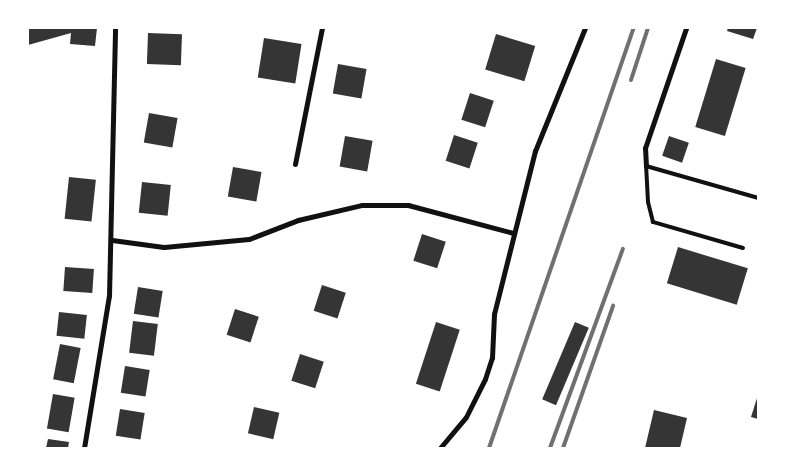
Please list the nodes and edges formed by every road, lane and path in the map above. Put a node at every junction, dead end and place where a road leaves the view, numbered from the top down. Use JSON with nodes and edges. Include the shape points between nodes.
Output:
{"nodes":[{"id":1,"x":115,"y":28,"type":"edge"},
{"id":2,"x":322,"y":28,"type":"edge"},
{"id":3,"x":585,"y":28,"type":"edge"},
{"id":4,"x":686,"y":28,"type":"edge"},
{"id":5,"x":296,"y":164,"type":"dead end"},
{"id":6,"x":646,"y":166,"type":"junction"},
{"id":7,"x":758,"y":198,"type":"edge"},
{"id":8,"x":513,"y":233,"type":"junction"},
{"id":9,"x":112,"y":240,"type":"junction"},
{"id":10,"x":743,"y":248,"type":"dead end"},
{"id":11,"x":84,"y":448,"type":"edge"},
{"id":12,"x":440,"y":448,"type":"edge"}],
"edges":[{"from":1,"to":9,"type":"street"},
{"from":2,"to":5,"type":"street"},
{"from":3,"to":8,"type":"street","via":[[535,151]]},
{"from":4,"to":6,"type":"street","via":[[646,148]]},
{"from":6,"to":7,"type":"lane"},
{"from":6,"to":10,"type":"lane","via":[[653,222]]},
{"from":8,"to":9,"type":"street","via":[[408,205],[362,205],[298,220],[249,239],[164,247]]},
{"from":8,"to":12,"type":"street","via":[[494,314],[492,358],[485,379],[466,417]]},
{"from":9,"to":11,"type":"street","via":[[110,296]]}]}
